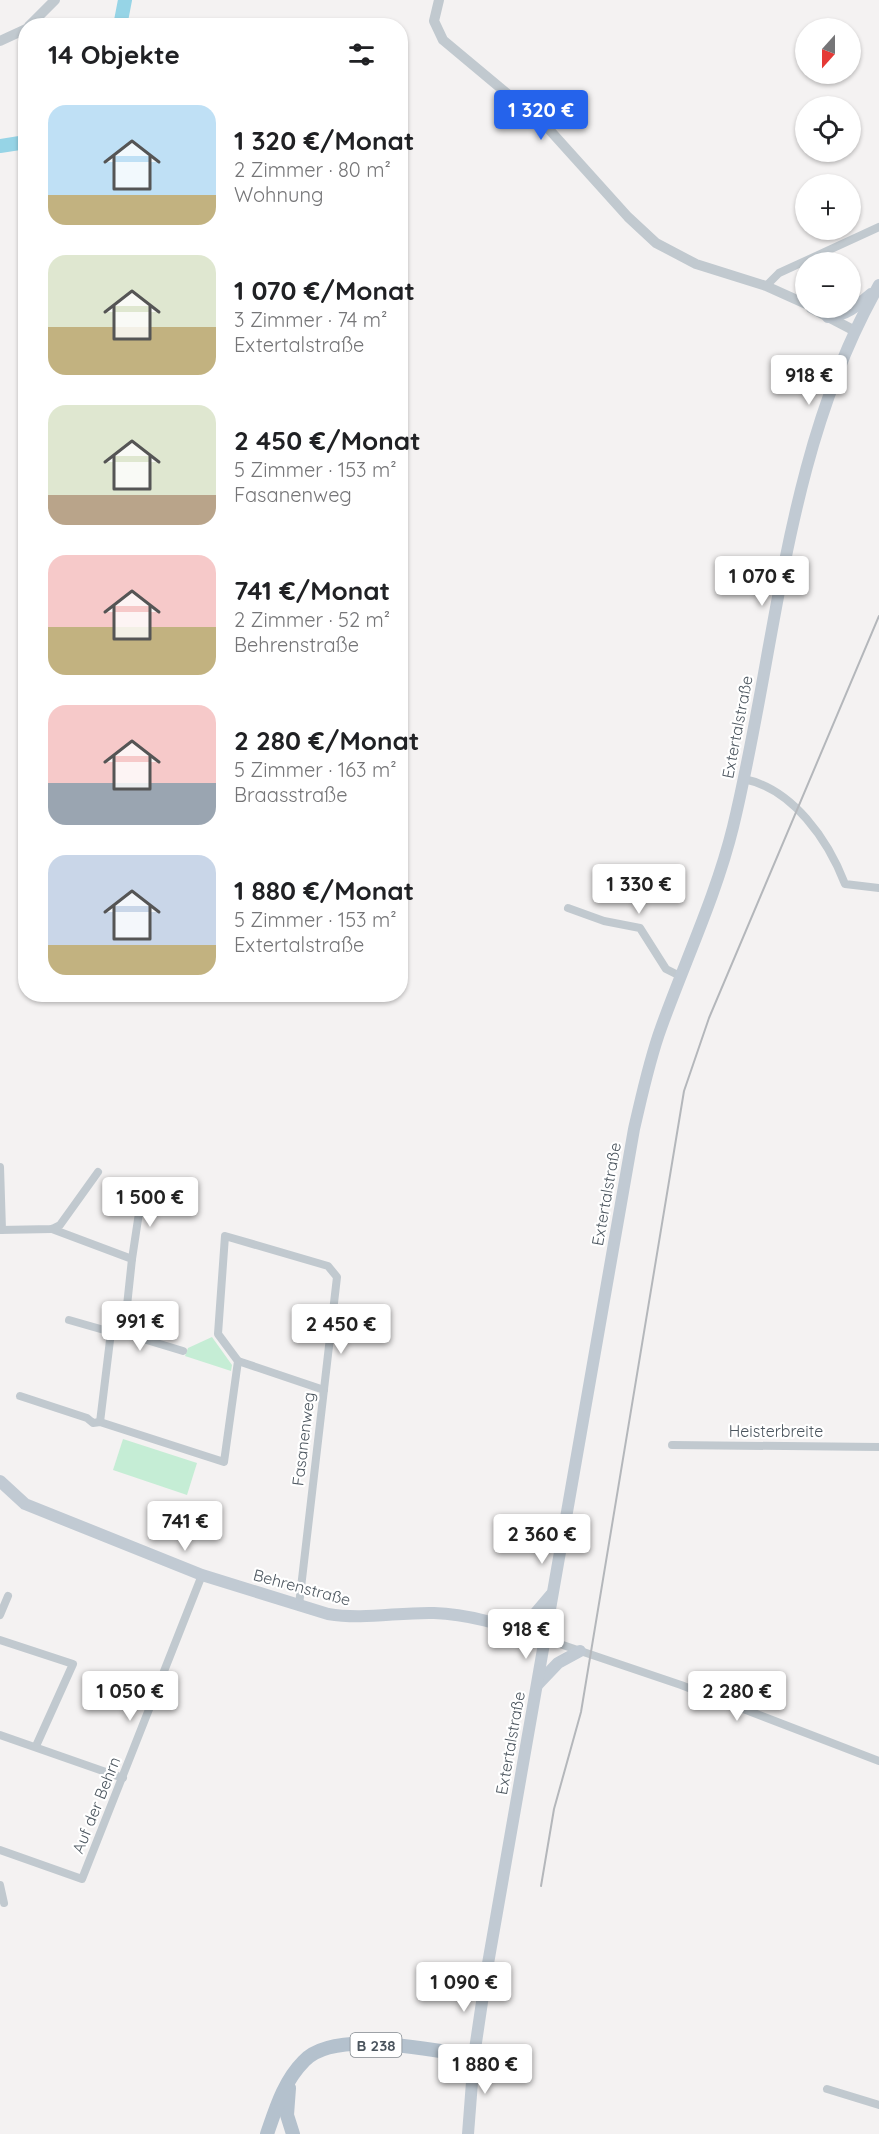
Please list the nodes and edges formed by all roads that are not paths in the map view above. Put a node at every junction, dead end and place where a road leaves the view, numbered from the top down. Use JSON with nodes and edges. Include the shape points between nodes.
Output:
{"nodes":[{"id":1,"x":55,"y":0,"type":"edge"},
{"id":2,"x":439,"y":0,"type":"edge"},
{"id":3,"x":37,"y":18,"type":"edge"},
{"id":4,"x":18,"y":32,"type":"edge"},
{"id":5,"x":0,"y":41,"type":"edge"},
{"id":6,"x":879,"y":227,"type":"edge"},
{"id":7,"x":766,"y":286,"type":"junction"},
{"id":8,"x":878,"y":287,"type":"edge"},
{"id":9,"x":795,"y":299,"type":"edge"},
{"id":10,"x":861,"y":302,"type":"edge"},
{"id":11,"x":830,"y":318,"type":"edge"},
{"id":12,"x":855,"y":332,"type":"junction"},
{"id":13,"x":744,"y":779,"type":"junction"},
{"id":14,"x":879,"y":888,"type":"edge"},
{"id":15,"x":568,"y":908,"type":"dead end"},
{"id":16,"x":680,"y":976,"type":"junction"},
{"id":17,"x":0,"y":1167,"type":"edge"},
{"id":18,"x":98,"y":1172,"type":"dead end"},
{"id":19,"x":142,"y":1193,"type":"dead end"},
{"id":20,"x":52,"y":1229,"type":"junction"},
{"id":21,"x":1,"y":1230,"type":"edge"},
{"id":22,"x":132,"y":1259,"type":"junction"},
{"id":23,"x":126,"y":1315,"type":"junction"},
{"id":24,"x":69,"y":1320,"type":"dead end"},
{"id":25,"x":111,"y":1332,"type":"junction"},
{"id":26,"x":183,"y":1351,"type":"dead end"},
{"id":27,"x":238,"y":1362,"type":"junction"},
{"id":28,"x":324,"y":1390,"type":"junction"},
{"id":29,"x":20,"y":1396,"type":"dead end"},
{"id":30,"x":100,"y":1422,"type":"junction"},
{"id":31,"x":672,"y":1445,"type":"dead end"},
{"id":32,"x":879,"y":1447,"type":"edge"},
{"id":33,"x":0,"y":1481,"type":"edge"},
{"id":34,"x":202,"y":1575,"type":"junction"},
{"id":35,"x":552,"y":1594,"type":"junction"},
{"id":36,"x":8,"y":1596,"type":"dead end"},
{"id":37,"x":299,"y":1605,"type":"junction"},
{"id":38,"x":0,"y":1615,"type":"edge"},
{"id":39,"x":511,"y":1628,"type":"junction"},
{"id":40,"x":545,"y":1639,"type":"junction"},
{"id":41,"x":0,"y":1640,"type":"edge"},
{"id":42,"x":580,"y":1651,"type":"junction"},
{"id":43,"x":537,"y":1685,"type":"junction"},
{"id":44,"x":0,"y":1735,"type":"edge"},
{"id":45,"x":36,"y":1746,"type":"junction"},
{"id":46,"x":879,"y":1761,"type":"edge"},
{"id":47,"x":123,"y":1778,"type":"junction"},
{"id":48,"x":0,"y":1850,"type":"edge"},
{"id":49,"x":0,"y":1885,"type":"edge"},
{"id":50,"x":4,"y":1903,"type":"dead end"},
{"id":51,"x":474,"y":2056,"type":"junction"},
{"id":52,"x":291,"y":2078,"type":"junction"},
{"id":53,"x":827,"y":2089,"type":"dead end"},
{"id":54,"x":879,"y":2105,"type":"edge"},
{"id":55,"x":267,"y":2134,"type":"edge"},
{"id":56,"x":293,"y":2134,"type":"edge"},
{"id":57,"x":468,"y":2134,"type":"edge"}],
"edges":[{"from":1,"to":3,"type":"street"},
{"from":2,"to":7,"type":"street","via":[[434,21],[443,40],[546,126],[641,230],[676,256]]},
{"from":4,"to":5,"type":"street"},
{"from":6,"to":7,"type":"street","via":[[779,273]]},
{"from":7,"to":9,"type":"street"},
{"from":8,"to":10,"type":"main road"},
{"from":8,"to":12,"type":"main road","name":"Extertalstraße"},
{"from":11,"to":12,"type":"street"},
{"from":12,"to":13,"type":"main road","name":"Extertalstraße","via":[[824,410],[801,491]]},
{"from":13,"to":14,"type":"street","via":[[770,788],[797,809],[829,850],[846,884]]},
{"from":13,"to":16,"type":"main road","name":"Extertalstraße","via":[[718,877]]},
{"from":15,"to":16,"type":"street","via":[[640,928],[666,969]]},
{"from":16,"to":35,"type":"main road","name":"Extertalstraße","via":[[650,1063],[634,1129]]},
{"from":17,"to":21,"type":"street"},
{"from":18,"to":20,"type":"street","via":[[60,1225]]},
{"from":19,"to":22,"type":"street"},
{"from":20,"to":21,"type":"street"},
{"from":20,"to":22,"type":"street"},
{"from":22,"to":23,"type":"street"},
{"from":23,"to":25,"type":"street"},
{"from":23,"to":26,"type":"street","via":[[140,1338]]},
{"from":24,"to":25,"type":"street"},
{"from":25,"to":30,"type":"street"},
{"from":27,"to":28,"type":"street"},
{"from":27,"to":28,"type":"street","name":"Fasanenweg","via":[[218,1334],[225,1236],[328,1266],[337,1277]]},
{"from":27,"to":30,"type":"street","via":[[224,1462]]},
{"from":28,"to":37,"type":"street","name":"Fasanenweg"},
{"from":29,"to":30,"type":"street","via":[[93,1423]]},
{"from":31,"to":32,"type":"street","name":"Heisterbreite"},
{"from":33,"to":34,"type":"main road","name":"Behrenstraße","via":[[25,1504]]},
{"from":34,"to":37,"type":"main road","name":"Behrenstraße"},
{"from":34,"to":47,"type":"street","name":"Auf der Behrn"},
{"from":35,"to":39,"type":"main road","via":[[534,1615]]},
{"from":35,"to":40,"type":"main road","name":"Extertalstraße"},
{"from":36,"to":38,"type":"street"},
{"from":37,"to":39,"type":"main road","name":"Behrenstraße","via":[[350,1618],[452,1614]]},
{"from":39,"to":40,"type":"main road","name":"Behrenstraße"},
{"from":40,"to":42,"type":"street"},
{"from":40,"to":43,"type":"main road","name":"Extertalstraße"},
{"from":41,"to":45,"type":"street","via":[[73,1664]]},
{"from":42,"to":43,"type":"main road","via":[[555,1665]]},
{"from":42,"to":46,"type":"street"},
{"from":43,"to":51,"type":"main road","name":"Extertalstraße"},
{"from":44,"to":45,"type":"street"},
{"from":45,"to":47,"type":"street"},
{"from":47,"to":48,"type":"street","name":"Auf der Behrn","via":[[82,1879]]},
{"from":49,"to":50,"type":"street"},
{"from":51,"to":52,"type":"main road","number":"B 238","via":[[344,2043],[311,2055]]},
{"from":51,"to":57,"type":"main road","name":"Extertalstraße"},
{"from":52,"to":55,"type":"main road","number":"B 238"},
{"from":52,"to":56,"type":"main road","via":[[287,2115]]},
{"from":53,"to":54,"type":"street"}]}
